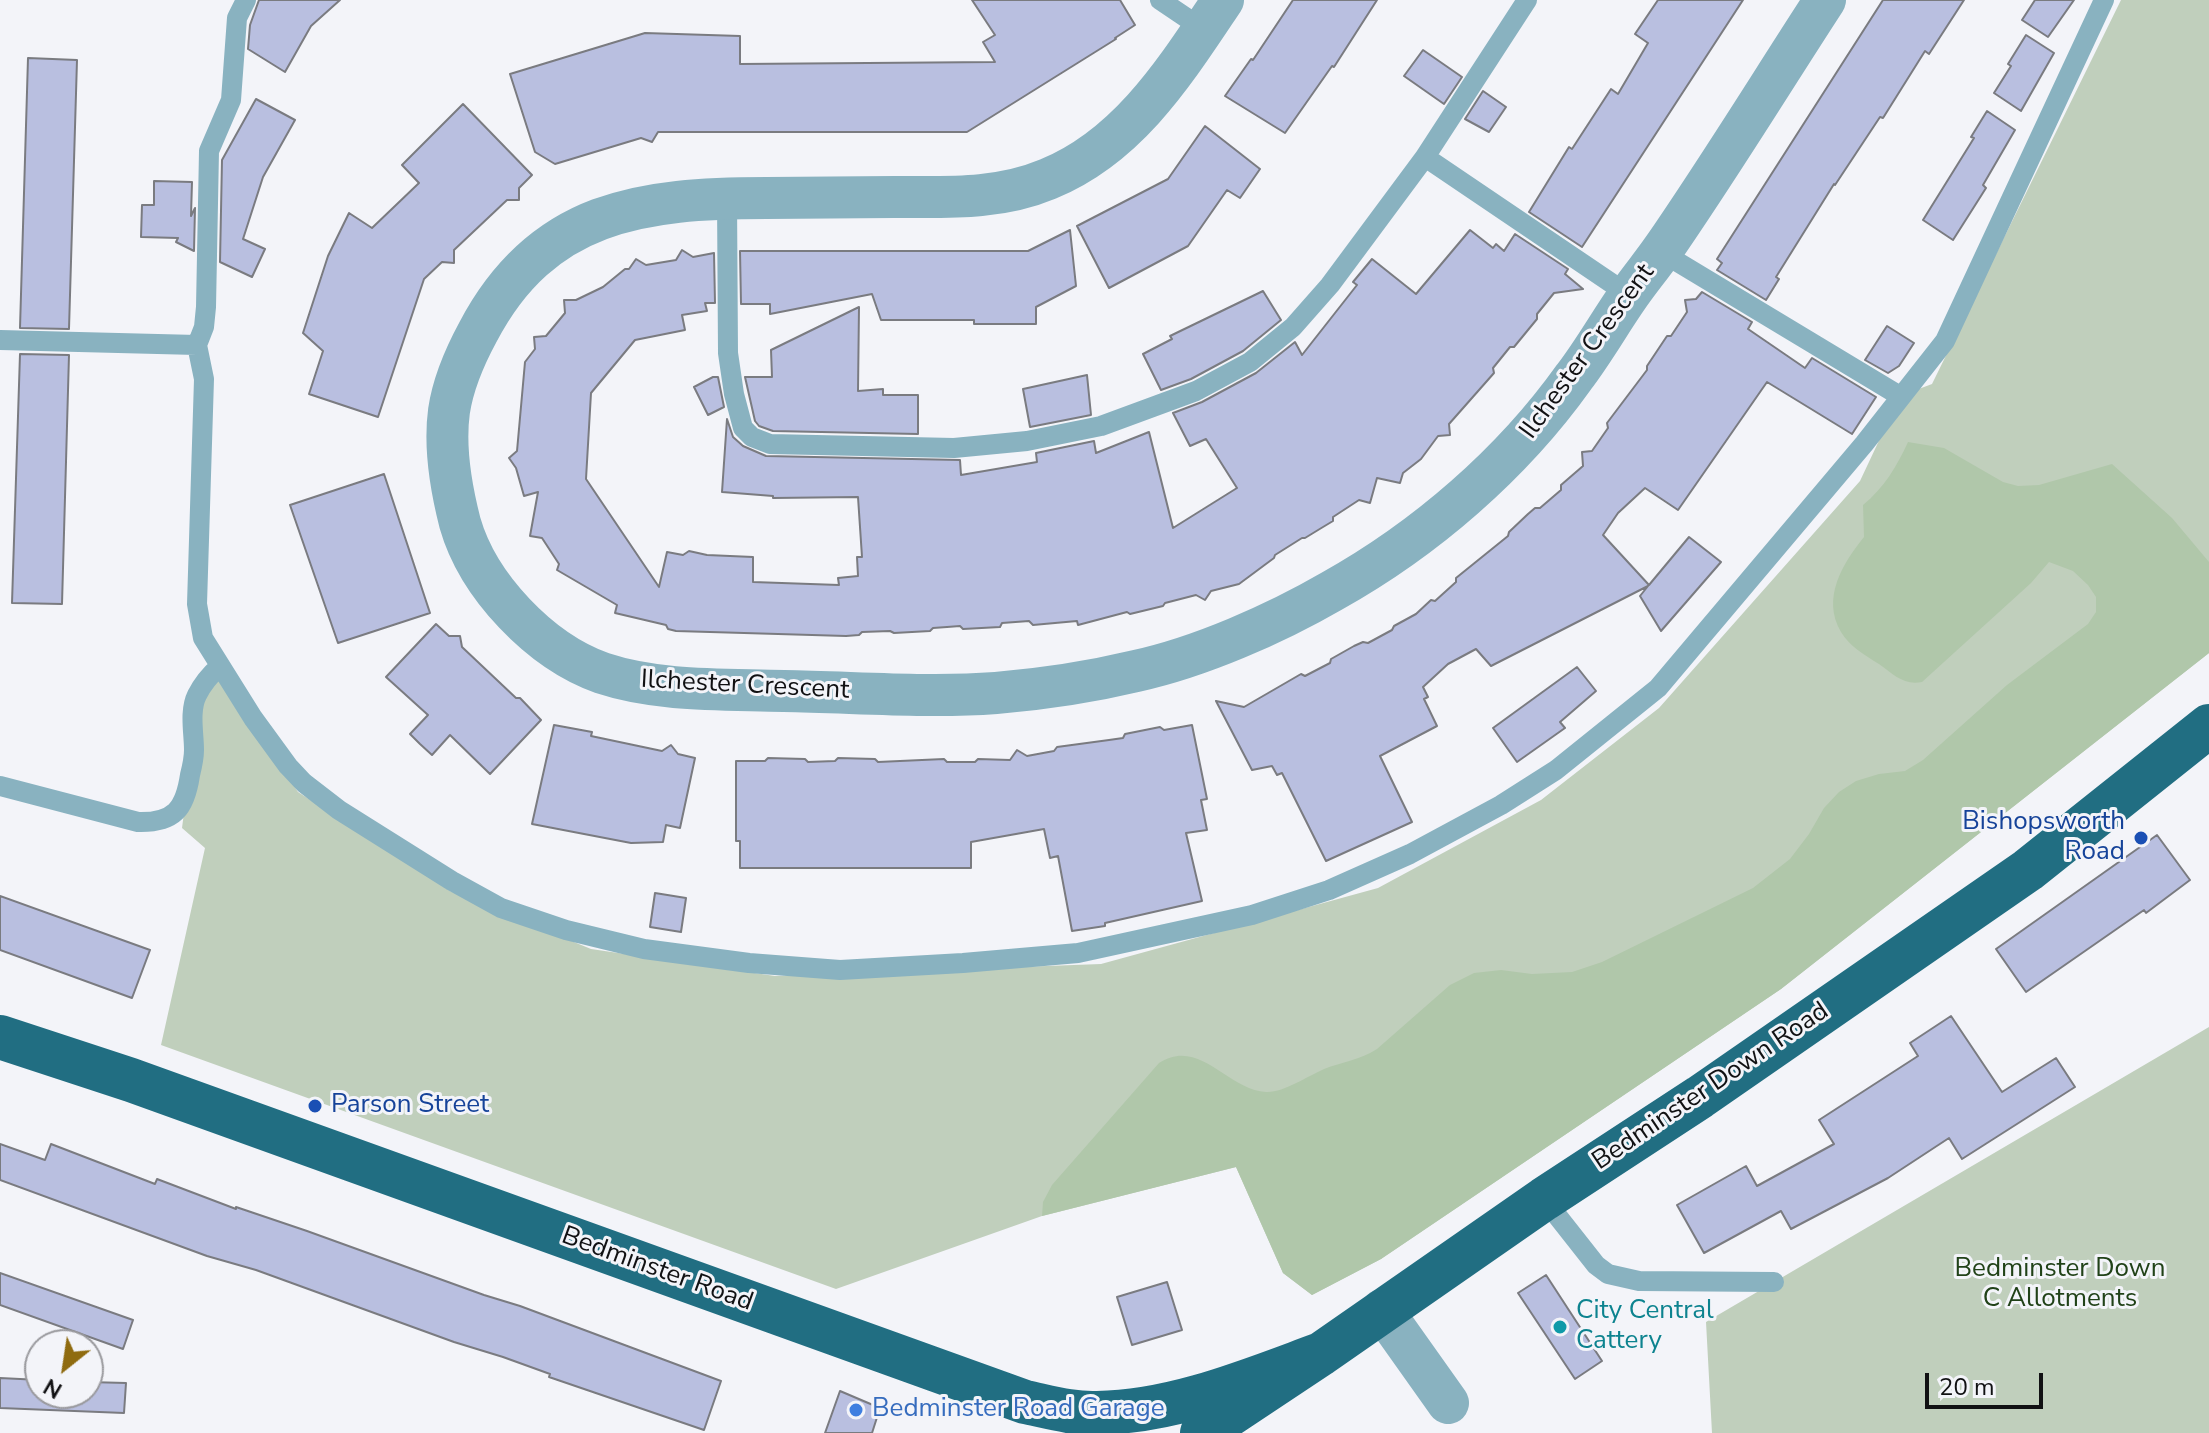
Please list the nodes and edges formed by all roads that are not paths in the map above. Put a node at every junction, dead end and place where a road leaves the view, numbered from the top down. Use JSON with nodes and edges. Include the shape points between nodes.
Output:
{"nodes":[{"id":1,"x":246,"y":0,"type":"edge"},
{"id":2,"x":1160,"y":0,"type":"edge"},
{"id":3,"x":1527,"y":0,"type":"edge"},
{"id":4,"x":1825,"y":0,"type":"edge"},
{"id":5,"x":2104,"y":0,"type":"edge"},
{"id":6,"x":1213,"y":15,"type":"edge"},
{"id":7,"x":1425,"y":157,"type":"junction"},
{"id":8,"x":727,"y":198,"type":"junction"},
{"id":9,"x":1661,"y":252,"type":"junction"},
{"id":10,"x":1629,"y":295,"type":"junction"},
{"id":11,"x":0,"y":340,"type":"edge"},
{"id":12,"x":197,"y":345,"type":"junction"},
{"id":13,"x":1900,"y":396,"type":"junction"},
{"id":14,"x":220,"y":666,"type":"junction"},
{"id":15,"x":2209,"y":726,"type":"edge"},
{"id":16,"x":0,"y":786,"type":"edge"},
{"id":17,"x":0,"y":1037,"type":"edge"},
{"id":18,"x":1544,"y":1199,"type":"junction"},
{"id":19,"x":1774,"y":1282,"type":"dead end"},
{"id":20,"x":1382,"y":1310,"type":"junction"},
{"id":21,"x":1321,"y":1354,"type":"junction"},
{"id":22,"x":1025,"y":1402,"type":"junction"},
{"id":23,"x":1448,"y":1403,"type":"dead end"},
{"id":24,"x":1061,"y":1433,"type":"edge"},
{"id":25,"x":1202,"y":1433,"type":"edge"}],
"edges":[{"from":1,"to":12,"type":"lane","via":[[237,18],[231,100],[209,151],[206,307]]},
{"from":2,"to":6,"type":"lane"},
{"from":3,"to":7,"type":"lane"},
{"from":4,"to":9,"type":"street","name":"Ilchester Crescent"},
{"from":5,"to":13,"type":"lane","via":[[1945,341]]},
{"from":6,"to":8,"type":"street","name":"Ilchester Crescent","via":[[1142,113],[1082,162],[1045,181],[963,198]]},
{"from":7,"to":8,"type":"lane","via":[[1330,285],[1293,327],[1250,362],[1196,391],[1101,426],[954,448],[770,444],[743,428],[728,353]]},
{"from":7,"to":10,"type":"lane"},
{"from":8,"to":10,"type":"street","name":"Ilchester Crescent","via":[[677,201],[603,218],[567,233],[527,263],[481,326],[449,410],[450,470],[458,515],[469,550],[487,580],[531,629],[563,653],[600,672],[694,689],[995,693],[1143,670],[1267,625],[1392,554],[1451,508],[1526,437],[1573,380]]},
{"from":9,"to":10,"type":"street","name":"Ilchester Crescent"},
{"from":9,"to":13,"type":"lane"},
{"from":11,"to":12,"type":"lane"},
{"from":12,"to":14,"type":"lane","via":[[204,379],[197,604],[203,638]]},
{"from":13,"to":14,"type":"lane","via":[[1658,688],[1556,770],[1410,854],[1329,890],[1252,915],[1078,953],[840,970],[644,949],[566,930],[501,908],[327,801],[288,766]]},
{"from":14,"to":16,"type":"lane","via":[[196,696],[188,789],[173,816],[138,822]]},
{"from":15,"to":18,"type":"highway","name":"Bedminster Down Road","via":[[2028,870]]},
{"from":17,"to":22,"type":"highway","name":"Bedminster Road"},
{"from":18,"to":19,"type":"lane","via":[[1608,1274],[1639,1281]]},
{"from":18,"to":20,"type":"highway","name":"Bedminster Down Road"},
{"from":20,"to":21,"type":"highway","name":"Bedminster Down Road"},
{"from":20,"to":23,"type":"street"},
{"from":21,"to":22,"type":"highway","name":"Bedminster Road","via":[[1212,1392],[1134,1411],[1085,1413]]},
{"from":21,"to":25,"type":"highway","name":"Bedminster Down Road"},
{"from":22,"to":24,"type":"highway"}]}
